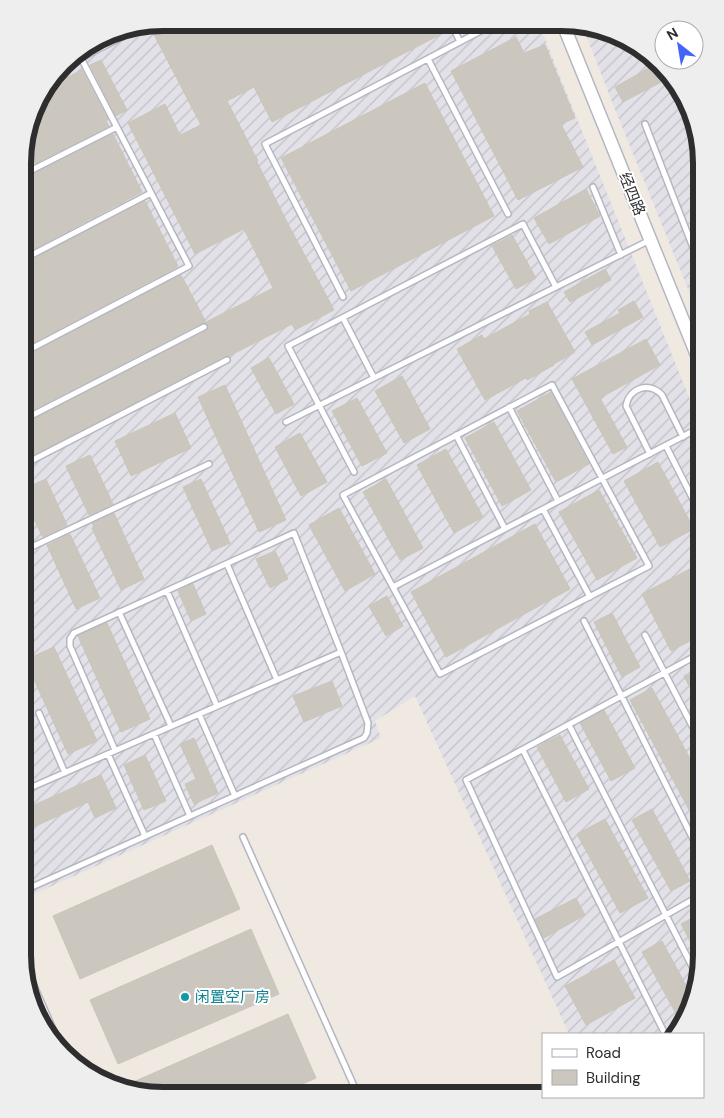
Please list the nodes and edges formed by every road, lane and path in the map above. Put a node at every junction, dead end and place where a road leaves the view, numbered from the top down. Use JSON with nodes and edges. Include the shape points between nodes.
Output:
{"nodes":[{"id":1,"x":455,"y":31,"type":"edge"},
{"id":2,"x":482,"y":31,"type":"edge"},
{"id":3,"x":566,"y":31,"type":"edge"},
{"id":4,"x":117,"y":40,"type":"edge"},
{"id":5,"x":460,"y":42,"type":"junction"},
{"id":6,"x":95,"y":51,"type":"edge"},
{"id":7,"x":428,"y":59,"type":"junction"},
{"id":8,"x":81,"y":60,"type":"edge"},
{"id":9,"x":645,"y":124,"type":"dead end"},
{"id":10,"x":117,"y":127,"type":"junction"},
{"id":11,"x":31,"y":170,"type":"edge"},
{"id":12,"x":593,"y":187,"type":"dead end"},
{"id":13,"x":152,"y":193,"type":"junction"},
{"id":14,"x":508,"y":214,"type":"dead end"},
{"id":15,"x":651,"y":240,"type":"junction"},
{"id":16,"x":693,"y":245,"type":"edge"},
{"id":17,"x":621,"y":254,"type":"junction"},
{"id":18,"x":31,"y":255,"type":"edge"},
{"id":19,"x":556,"y":287,"type":"junction"},
{"id":20,"x":343,"y":296,"type":"dead end"},
{"id":21,"x":343,"y":318,"type":"junction"},
{"id":22,"x":204,"y":327,"type":"dead end"},
{"id":23,"x":693,"y":330,"type":"edge"},
{"id":24,"x":688,"y":332,"type":"junction"},
{"id":25,"x":693,"y":344,"type":"edge"},
{"id":26,"x":31,"y":349,"type":"edge"},
{"id":27,"x":227,"y":360,"type":"dead end"},
{"id":28,"x":374,"y":378,"type":"junction"},
{"id":29,"x":320,"y":405,"type":"junction"},
{"id":30,"x":509,"y":408,"type":"junction"},
{"id":31,"x":31,"y":416,"type":"edge"},
{"id":32,"x":286,"y":422,"type":"dead end"},
{"id":33,"x":693,"y":432,"type":"edge"},
{"id":34,"x":456,"y":435,"type":"junction"},
{"id":35,"x":683,"y":437,"type":"junction"},
{"id":36,"x":666,"y":446,"type":"junction"},
{"id":37,"x":650,"y":454,"type":"junction"},
{"id":38,"x":31,"y":461,"type":"edge"},
{"id":39,"x":209,"y":464,"type":"dead end"},
{"id":40,"x":354,"y":472,"type":"dead end"},
{"id":41,"x":602,"y":479,"type":"junction"},
{"id":42,"x":693,"y":498,"type":"edge"},
{"id":43,"x":558,"y":501,"type":"junction"},
{"id":44,"x":543,"y":509,"type":"junction"},
{"id":45,"x":505,"y":529,"type":"junction"},
{"id":46,"x":31,"y":547,"type":"edge"},
{"id":47,"x":227,"y":564,"type":"junction"},
{"id":48,"x":393,"y":587,"type":"junction"},
{"id":49,"x":166,"y":591,"type":"junction"},
{"id":50,"x":590,"y":597,"type":"junction"},
{"id":51,"x":119,"y":612,"type":"junction"},
{"id":52,"x":584,"y":621,"type":"dead end"},
{"id":53,"x":645,"y":635,"type":"dead end"},
{"id":54,"x":341,"y":652,"type":"junction"},
{"id":55,"x":692,"y":658,"type":"edge"},
{"id":56,"x":665,"y":673,"type":"junction"},
{"id":57,"x":277,"y":680,"type":"junction"},
{"id":58,"x":622,"y":696,"type":"junction"},
{"id":59,"x":218,"y":706,"type":"junction"},
{"id":60,"x":39,"y":713,"type":"dead end"},
{"id":61,"x":199,"y":714,"type":"junction"},
{"id":62,"x":569,"y":725,"type":"junction"},
{"id":63,"x":171,"y":726,"type":"junction"},
{"id":64,"x":692,"y":726,"type":"edge"},
{"id":65,"x":154,"y":734,"type":"junction"},
{"id":66,"x":115,"y":750,"type":"junction"},
{"id":67,"x":523,"y":750,"type":"junction"},
{"id":68,"x":108,"y":754,"type":"junction"},
{"id":69,"x":65,"y":772,"type":"junction"},
{"id":70,"x":31,"y":787,"type":"edge"},
{"id":71,"x":235,"y":796,"type":"junction"},
{"id":72,"x":190,"y":816,"type":"junction"},
{"id":73,"x":145,"y":836,"type":"junction"},
{"id":74,"x":243,"y":837,"type":"dead end"},
{"id":75,"x":692,"y":837,"type":"edge"},
{"id":76,"x":31,"y":887,"type":"edge"},
{"id":77,"x":692,"y":900,"type":"edge"},
{"id":78,"x":666,"y":915,"type":"junction"},
{"id":79,"x":618,"y":942,"type":"junction"},
{"id":80,"x":692,"y":966,"type":"edge"},
{"id":81,"x":664,"y":1033,"type":"edge"},
{"id":82,"x":354,"y":1087,"type":"edge"}],
"edges":[{"from":1,"to":5,"type":"lane"},
{"from":2,"to":5,"type":"lane"},
{"from":3,"to":15,"type":"street","name":"经四路"},
{"from":4,"to":6,"type":"lane"},
{"from":5,"to":7,"type":"lane"},
{"from":7,"to":14,"type":"lane"},
{"from":7,"to":20,"type":"lane","via":[[265,144]]},
{"from":8,"to":10,"type":"lane"},
{"from":9,"to":16,"type":"lane"},
{"from":10,"to":11,"type":"lane"},
{"from":10,"to":13,"type":"lane"},
{"from":12,"to":17,"type":"lane"},
{"from":13,"to":18,"type":"lane"},
{"from":13,"to":26,"type":"lane","via":[[189,266]]},
{"from":15,"to":17,"type":"lane"},
{"from":15,"to":24,"type":"street","name":"经四路"},
{"from":17,"to":19,"type":"lane"},
{"from":19,"to":21,"type":"lane","via":[[523,224]]},
{"from":19,"to":28,"type":"lane"},
{"from":21,"to":28,"type":"lane"},
{"from":21,"to":29,"type":"lane","via":[[288,346]]},
{"from":22,"to":31,"type":"lane"},
{"from":23,"to":24,"type":"lane"},
{"from":24,"to":25,"type":"street","name":"经四路"},
{"from":27,"to":38,"type":"lane"},
{"from":28,"to":29,"type":"lane"},
{"from":29,"to":32,"type":"lane"},
{"from":29,"to":40,"type":"lane"},
{"from":30,"to":34,"type":"lane"},
{"from":30,"to":41,"type":"lane","via":[[552,385]]},
{"from":30,"to":43,"type":"lane"},
{"from":33,"to":35,"type":"lane"},
{"from":34,"to":45,"type":"lane"},
{"from":34,"to":48,"type":"lane","via":[[343,495]]},
{"from":35,"to":36,"type":"lane"},
{"from":35,"to":37,"type":"lane","via":[[658,391],[648,387],[635,391],[626,406]]},
{"from":36,"to":37,"type":"lane"},
{"from":36,"to":42,"type":"lane"},
{"from":37,"to":41,"type":"lane"},
{"from":39,"to":46,"type":"lane"},
{"from":41,"to":43,"type":"lane"},
{"from":41,"to":50,"type":"lane","via":[[649,566]]},
{"from":43,"to":44,"type":"lane"},
{"from":44,"to":45,"type":"lane"},
{"from":44,"to":50,"type":"lane"},
{"from":45,"to":48,"type":"lane"},
{"from":47,"to":49,"type":"lane"},
{"from":47,"to":54,"type":"lane","via":[[294,533]]},
{"from":47,"to":57,"type":"lane"},
{"from":48,"to":50,"type":"lane","via":[[440,674]]},
{"from":49,"to":51,"type":"lane"},
{"from":49,"to":59,"type":"lane"},
{"from":51,"to":63,"type":"lane"},
{"from":51,"to":66,"type":"lane","via":[[74,633],[70,639],[70,646]]},
{"from":52,"to":58,"type":"lane"},
{"from":53,"to":56,"type":"lane"},
{"from":54,"to":57,"type":"lane"},
{"from":54,"to":71,"type":"lane","via":[[368,723],[364,738]]},
{"from":55,"to":56,"type":"lane"},
{"from":56,"to":58,"type":"lane"},
{"from":56,"to":64,"type":"lane"},
{"from":57,"to":59,"type":"lane"},
{"from":58,"to":62,"type":"lane"},
{"from":58,"to":75,"type":"lane"},
{"from":59,"to":61,"type":"lane"},
{"from":60,"to":69,"type":"lane"},
{"from":61,"to":63,"type":"lane"},
{"from":61,"to":71,"type":"lane"},
{"from":62,"to":67,"type":"lane"},
{"from":62,"to":78,"type":"lane"},
{"from":63,"to":65,"type":"lane"},
{"from":65,"to":66,"type":"lane"},
{"from":65,"to":72,"type":"lane"},
{"from":66,"to":68,"type":"lane"},
{"from":67,"to":79,"type":"lane"},
{"from":67,"to":79,"type":"lane","via":[[466,780],[556,977]]},
{"from":68,"to":69,"type":"lane"},
{"from":68,"to":73,"type":"lane"},
{"from":69,"to":70,"type":"lane"},
{"from":71,"to":72,"type":"lane"},
{"from":72,"to":73,"type":"lane"},
{"from":73,"to":76,"type":"lane"},
{"from":74,"to":82,"type":"lane"},
{"from":77,"to":78,"type":"lane"},
{"from":78,"to":79,"type":"lane"},
{"from":78,"to":80,"type":"lane"},
{"from":79,"to":81,"type":"lane"}]}
